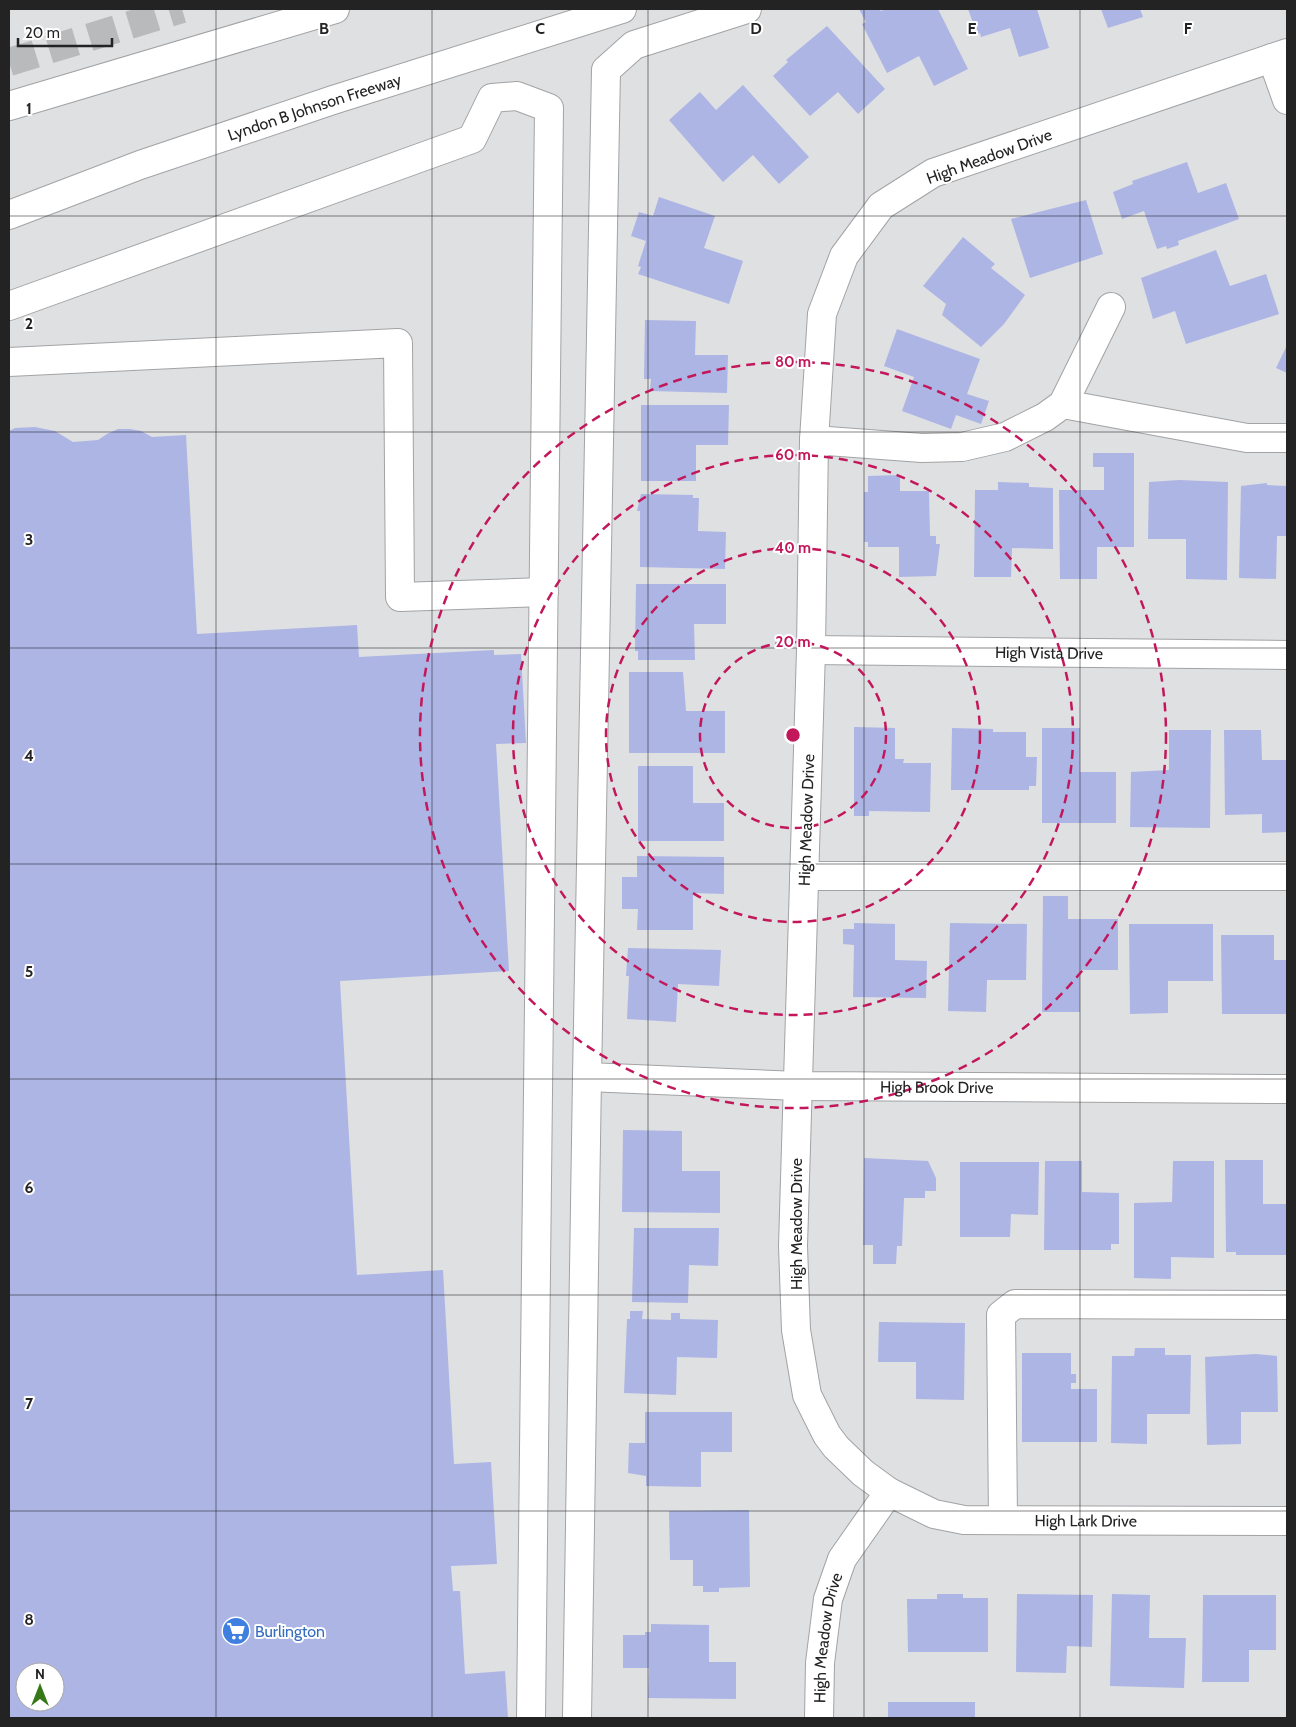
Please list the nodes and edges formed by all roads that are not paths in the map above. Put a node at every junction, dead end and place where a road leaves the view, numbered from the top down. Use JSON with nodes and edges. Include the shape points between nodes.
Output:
{"nodes":[{"id":1,"x":335,"y":9,"type":"edge"},
{"id":2,"x":622,"y":9,"type":"edge"},
{"id":3,"x":747,"y":9,"type":"edge"},
{"id":4,"x":1280,"y":56,"type":"edge"},
{"id":5,"x":1287,"y":100,"type":"edge"},
{"id":6,"x":9,"y":106,"type":"edge"},
{"id":7,"x":140,"y":165,"type":"junction"},
{"id":8,"x":9,"y":201,"type":"edge"},
{"id":9,"x":9,"y":215,"type":"edge"},
{"id":10,"x":9,"y":306,"type":"edge"},
{"id":11,"x":1111,"y":307,"type":"dead end"},
{"id":12,"x":9,"y":362,"type":"edge"},
{"id":13,"x":1063,"y":404,"type":"junction"},
{"id":14,"x":1287,"y":438,"type":"edge"},
{"id":15,"x":814,"y":440,"type":"junction"},
{"id":16,"x":544,"y":592,"type":"junction"},
{"id":17,"x":811,"y":650,"type":"junction"},
{"id":18,"x":1287,"y":655,"type":"edge"},
{"id":19,"x":804,"y":876,"type":"junction"},
{"id":20,"x":1287,"y":876,"type":"edge"},
{"id":21,"x":587,"y":1077,"type":"junction"},
{"id":22,"x":799,"y":1086,"type":"junction"},
{"id":23,"x":1287,"y":1089,"type":"edge"},
{"id":24,"x":1287,"y":1305,"type":"edge"},
{"id":25,"x":889,"y":1492,"type":"junction"},
{"id":26,"x":1003,"y":1520,"type":"junction"},
{"id":27,"x":1287,"y":1521,"type":"edge"},
{"id":28,"x":531,"y":1718,"type":"edge"},
{"id":29,"x":577,"y":1718,"type":"edge"},
{"id":30,"x":819,"y":1718,"type":"edge"}],
"edges":[{"from":1,"to":6,"type":"main road"},
{"from":2,"to":7,"type":"main road","name":"Lyndon B Johnson Freeway"},
{"from":3,"to":21,"type":"main road","via":[[634,45],[606,70]]},
{"from":4,"to":5,"type":"main road"},
{"from":4,"to":15,"type":"main road","name":"High Meadow Drive","via":[[933,173],[881,206],[844,256],[822,314]]},
{"from":7,"to":8,"type":"main road"},
{"from":7,"to":9,"type":"main road","name":"Lyndon B Johnson Freeway"},
{"from":10,"to":16,"type":"main road","via":[[472,139],[492,98],[517,96],[550,108]]},
{"from":11,"to":13,"type":"main road"},
{"from":12,"to":16,"type":"main road","via":[[398,343],[400,597]]},
{"from":13,"to":14,"type":"main road","via":[[1247,438]]},
{"from":13,"to":15,"type":"main road","via":[[1005,437],[962,448]]},
{"from":15,"to":17,"type":"main road","name":"High Meadow Drive"},
{"from":16,"to":28,"type":"main road"},
{"from":17,"to":18,"type":"main road","name":"High Vista Drive"},
{"from":17,"to":19,"type":"main road","name":"High Meadow Drive"},
{"from":19,"to":20,"type":"main road"},
{"from":19,"to":22,"type":"main road","name":"High Meadow Drive"},
{"from":21,"to":22,"type":"main road","name":"High Brook Drive"},
{"from":21,"to":29,"type":"main road"},
{"from":22,"to":23,"type":"main road","name":"High Brook Drive"},
{"from":22,"to":25,"type":"main road","name":"High Meadow Drive","via":[[794,1256],[796,1330],[807,1395],[826,1435],[836,1447]]},
{"from":24,"to":26,"type":"main road","via":[[1014,1304],[1001,1315]]},
{"from":25,"to":26,"type":"main road","name":"High Lark Drive","via":[[934,1514],[964,1520]]},
{"from":25,"to":30,"type":"main road","name":"High Meadow Drive","via":[[842,1559],[828,1600],[820,1662]]},
{"from":26,"to":27,"type":"main road","name":"High Lark Drive"}]}
